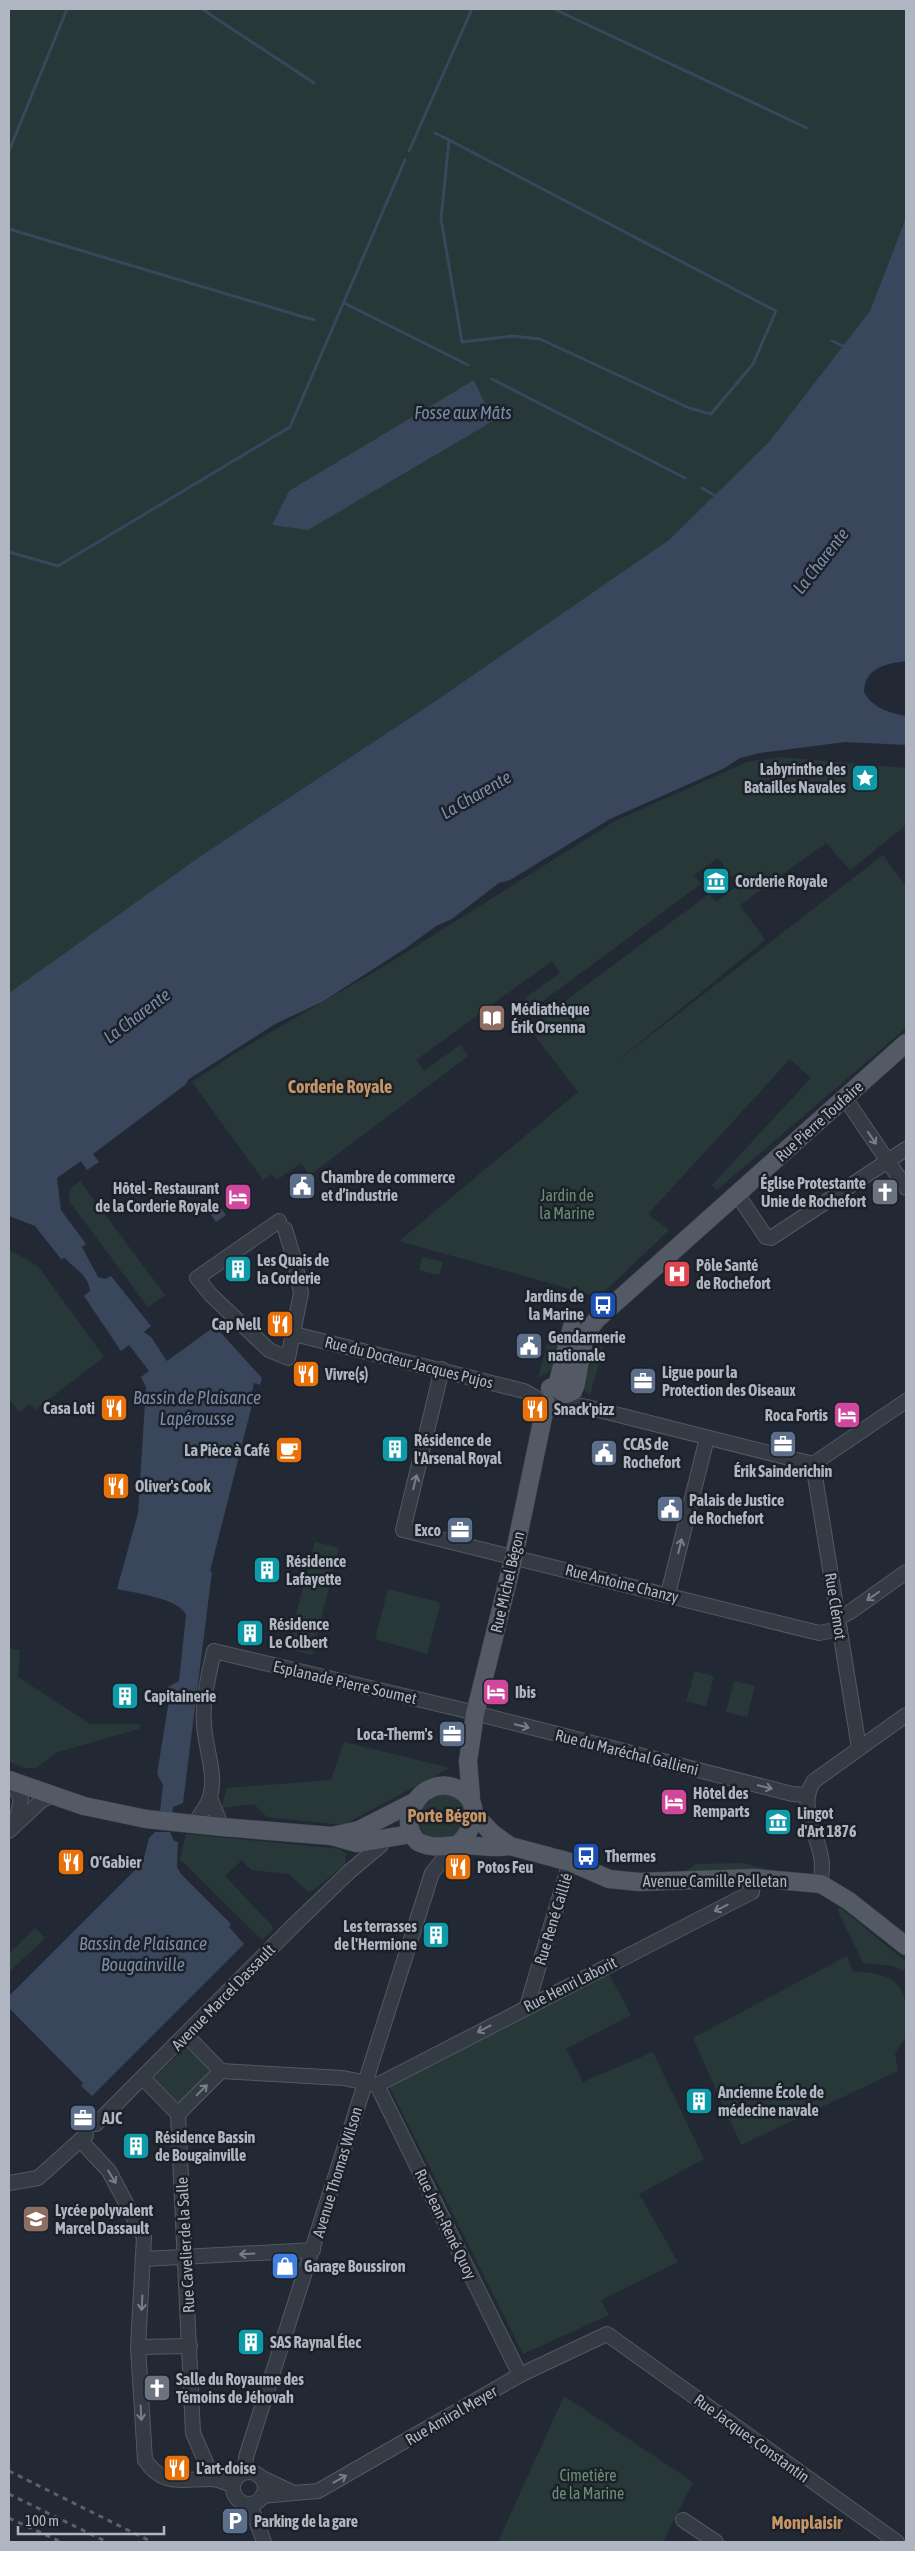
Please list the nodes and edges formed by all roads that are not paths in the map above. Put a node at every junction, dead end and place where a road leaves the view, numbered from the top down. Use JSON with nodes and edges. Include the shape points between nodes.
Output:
{"nodes":[{"id":1,"x":906,"y":1043,"type":"edge"},
{"id":2,"x":845,"y":1098,"type":"junction"},
{"id":3,"x":906,"y":1150,"type":"edge"},
{"id":4,"x":888,"y":1162,"type":"junction"},
{"id":5,"x":906,"y":1188,"type":"edge"},
{"id":6,"x":737,"y":1194,"type":"junction"},
{"id":7,"x":584,"y":1327,"type":"joint"},
{"id":8,"x":294,"y":1334,"type":"junction"},
{"id":9,"x":442,"y":1370,"type":"junction"},
{"id":10,"x":557,"y":1393,"type":"junction"},
{"id":11,"x":906,"y":1401,"type":"edge"},
{"id":12,"x":587,"y":1407,"type":"junction"},
{"id":13,"x":707,"y":1438,"type":"junction"},
{"id":14,"x":812,"y":1464,"type":"junction"},
{"id":15,"x":514,"y":1556,"type":"junction"},
{"id":16,"x":906,"y":1572,"type":"edge"},
{"id":17,"x":668,"y":1594,"type":"junction"},
{"id":18,"x":839,"y":1623,"type":"junction"},
{"id":19,"x":475,"y":1714,"type":"junction"},
{"id":20,"x":906,"y":1715,"type":"edge"},
{"id":21,"x":859,"y":1748,"type":"junction"},
{"id":22,"x":468,"y":1762,"type":"junction"},
{"id":23,"x":447,"y":1785,"type":"junction"},
{"id":24,"x":17,"y":1786,"type":"edge"},
{"id":25,"x":808,"y":1795,"type":"junction"},
{"id":26,"x":47,"y":1796,"type":"junction"},
{"id":27,"x":210,"y":1798,"type":"junction"},
{"id":28,"x":416,"y":1801,"type":"junction"},
{"id":29,"x":473,"y":1806,"type":"junction"},
{"id":30,"x":396,"y":1809,"type":"junction"},
{"id":31,"x":191,"y":1824,"type":"junction"},
{"id":32,"x":13,"y":1827,"type":"edge"},
{"id":33,"x":222,"y":1828,"type":"junction"},
{"id":34,"x":332,"y":1836,"type":"junction"},
{"id":35,"x":418,"y":1839,"type":"junction"},
{"id":36,"x":382,"y":1840,"type":"junction"},
{"id":37,"x":357,"y":1843,"type":"junction"},
{"id":38,"x":456,"y":1846,"type":"junction"},
{"id":39,"x":510,"y":1846,"type":"junction"},
{"id":40,"x":570,"y":1862,"type":"junction"},
{"id":41,"x":350,"y":1871,"type":"junction"},
{"id":42,"x":432,"y":1872,"type":"junction"},
{"id":43,"x":754,"y":1878,"type":"junction"},
{"id":44,"x":821,"y":1884,"type":"junction"},
{"id":45,"x":906,"y":1946,"type":"edge"},
{"id":46,"x":527,"y":2006,"type":"junction"},
{"id":47,"x":186,"y":2035,"type":"junction"},
{"id":48,"x":221,"y":2071,"type":"junction"},
{"id":49,"x":143,"y":2078,"type":"junction"},
{"id":50,"x":370,"y":2084,"type":"junction"},
{"id":51,"x":178,"y":2114,"type":"junction"},
{"id":52,"x":88,"y":2133,"type":"junction"},
{"id":53,"x":9,"y":2183,"type":"edge"},
{"id":54,"x":313,"y":2250,"type":"junction"},
{"id":55,"x":186,"y":2256,"type":"junction"},
{"id":56,"x":144,"y":2259,"type":"junction"},
{"id":57,"x":607,"y":2334,"type":"joint"},
{"id":58,"x":190,"y":2346,"type":"junction"},
{"id":59,"x":138,"y":2347,"type":"junction"},
{"id":60,"x":520,"y":2375,"type":"junction"},
{"id":61,"x":245,"y":2472,"type":"junction"},
{"id":62,"x":260,"y":2477,"type":"junction"},
{"id":63,"x":213,"y":2479,"type":"junction"},
{"id":64,"x":233,"y":2485,"type":"junction"},
{"id":65,"x":294,"y":2493,"type":"junction"},
{"id":66,"x":256,"y":2500,"type":"junction"},
{"id":67,"x":683,"y":2520,"type":"dead end"},
{"id":68,"x":264,"y":2542,"type":"edge"},
{"id":69,"x":716,"y":2542,"type":"edge"},
{"id":70,"x":897,"y":2542,"type":"edge"}],
"edges":[{"from":1,"to":2,"type":"main road","name":"Rue Pierre Toufaire"},
{"from":2,"to":4,"type":"street","one_way":true},
{"from":2,"to":6,"type":"main road","name":"Rue Pierre Toufaire"},
{"from":3,"to":4,"type":"street"},
{"from":4,"to":5,"type":"street"},
{"from":4,"to":6,"type":"street","via":[[771,1238],[766,1237]]},
{"from":6,"to":7,"type":"main road","name":"Rue Pierre Toufaire"},
{"from":7,"to":10,"type":"main road","name":"Rue Michel Bégon"},
{"from":8,"to":8,"type":"street","via":[[301,1293],[295,1262],[282,1225],[197,1278],[269,1350],[288,1358]]},
{"from":8,"to":9,"type":"street","name":"Rue du Docteur Jacques Pujos"},
{"from":9,"to":10,"type":"street","name":"Rue du Docteur Jacques Pujos","via":[[524,1391]]},
{"from":15,"to":9,"type":"street","name":"Rue Antoine Chanzy","one_way":true,"via":[[404,1530]]},
{"from":10,"to":12,"type":"street","name":"Rue du Docteur Jacques Pujos"},
{"from":10,"to":12,"type":"street","via":[[577,1399]]},
{"from":10,"to":15,"type":"main road","name":"Rue Michel Bégon"},
{"from":11,"to":14,"type":"street"},
{"from":12,"to":13,"type":"street","name":"Rue du Docteur Jacques Pujos"},
{"from":13,"to":14,"type":"street","name":"Rue du Docteur Jacques Pujos"},
{"from":17,"to":13,"type":"street","one_way":true},
{"from":14,"to":18,"type":"street","name":"Rue Clémot"},
{"from":15,"to":17,"type":"street","name":"Rue Antoine Chanzy"},
{"from":15,"to":19,"type":"main road","name":"Rue Michel Bégon"},
{"from":16,"to":18,"type":"street","one_way":true},
{"from":17,"to":18,"type":"street","name":"Rue Antoine Chanzy","via":[[819,1633]]},
{"from":18,"to":21,"type":"street","name":"Rue Clémot"},
{"from":19,"to":22,"type":"main road","name":"Rue Michel Bégon"},
{"from":19,"to":25,"type":"street","name":"Rue du Maréchal Gallieni","one_way":true,"via":[[792,1794]]},
{"from":19,"to":27,"type":"street","name":"Esplanade Pierre Soumet","via":[[214,1651],[204,1697],[204,1724],[212,1773]]},
{"from":20,"to":21,"type":"street"},
{"from":21,"to":25,"type":"street","via":[[814,1781]]},
{"from":22,"to":23,"type":"main road"},
{"from":22,"to":29,"type":"main road","name":"Rue Michel Bégon"},
{"from":23,"to":28,"type":"main road","via":[[434,1787]]},
{"from":23,"to":29,"type":"main road","via":[[455,1786]]},
{"from":24,"to":26,"type":"main road"},
{"from":24,"to":32,"type":"street"},
{"from":25,"to":44,"type":"street","via":[[810,1821],[822,1864]]},
{"from":26,"to":31,"type":"main road","via":[[146,1819]]},
{"from":26,"to":32,"type":"street"},
{"from":27,"to":31,"type":"street"},
{"from":27,"to":33,"type":"street"},
{"from":28,"to":30,"type":"main road"},
{"from":28,"to":35,"type":"main road","via":[[409,1820]]},
{"from":29,"to":38,"type":"main road","via":[[470,1832]]},
{"from":29,"to":39,"type":"main road","name":"Avenue Camille Pelletan","via":[[492,1833]]},
{"from":30,"to":34,"type":"main road","via":[[359,1830]]},
{"from":30,"to":37,"type":"street"},
{"from":31,"to":33,"type":"main road"},
{"from":33,"to":34,"type":"main road"},
{"from":34,"to":37,"type":"main road"},
{"from":35,"to":36,"type":"main road"},
{"from":35,"to":38,"type":"main road"},
{"from":35,"to":42,"type":"street","via":[[430,1854]]},
{"from":36,"to":37,"type":"main road"},
{"from":36,"to":41,"type":"street","name":"Avenue Marcel Dassault","via":[[381,1845]]},
{"from":37,"to":41,"type":"street","name":"Avenue Marcel Dassault","via":[[357,1859]]},
{"from":38,"to":39,"type":"main road","name":"Avenue Camille Pelletan","via":[[494,1849]]},
{"from":38,"to":42,"type":"street","name":"Avenue Thomas Wilson"},
{"from":39,"to":40,"type":"main road","name":"Avenue Camille Pelletan"},
{"from":40,"to":43,"type":"main road","name":"Avenue Camille Pelletan","via":[[609,1879],[639,1882]]},
{"from":40,"to":46,"type":"street","name":"Rue René Caillié"},
{"from":41,"to":47,"type":"street","name":"Avenue Marcel Dassault"},
{"from":42,"to":50,"type":"street","name":"Avenue Thomas Wilson"},
{"from":43,"to":44,"type":"main road","name":"Avenue Camille Pelletan"},
{"from":43,"to":46,"type":"street","name":"Rue Henri Laborit","one_way":true,"via":[[752,1892]]},
{"from":44,"to":45,"type":"main road","name":"Avenue Camille Pelletan","via":[[848,1900]]},
{"from":46,"to":50,"type":"street","name":"Rue Henri Laborit","one_way":true},
{"from":47,"to":48,"type":"street"},
{"from":47,"to":49,"type":"street","name":"Avenue Marcel Dassault"},
{"from":48,"to":50,"type":"street","via":[[343,2078]]},
{"from":51,"to":48,"type":"street","one_way":true},
{"from":49,"to":51,"type":"street"},
{"from":49,"to":52,"type":"street","name":"Avenue Marcel Dassault"},
{"from":50,"to":54,"type":"street","name":"Avenue Thomas Wilson"},
{"from":50,"to":60,"type":"street","name":"Rue Jean-René Quoy"},
{"from":51,"to":55,"type":"street","name":"Rue Cavelier de la Salle"},
{"from":52,"to":53,"type":"street","name":"Avenue Marcel Dassault","via":[[38,2178]]},
{"from":52,"to":56,"type":"street","one_way":true,"via":[[144,2237]]},
{"from":54,"to":55,"type":"street","one_way":true},
{"from":54,"to":61,"type":"street","name":"Avenue Thomas Wilson","via":[[246,2458]]},
{"from":55,"to":56,"type":"street"},
{"from":55,"to":58,"type":"street","name":"Rue Cavelier de la Salle"},
{"from":56,"to":59,"type":"street","one_way":true},
{"from":57,"to":60,"type":"street","name":"Rue Amiral Meyer"},
{"from":57,"to":70,"type":"street","name":"Rue Jacques Constantin"},
{"from":58,"to":59,"type":"street"},
{"from":58,"to":63,"type":"street","name":"Rue Cavelier de la Salle","via":[[194,2433]]},
{"from":59,"to":63,"type":"street","one_way":true,"via":[[145,2460],[150,2468],[167,2480]]},
{"from":65,"to":60,"type":"street","name":"Rue Amiral Meyer","one_way":true,"via":[[318,2491]]},
{"from":61,"to":62,"type":"street"},
{"from":61,"to":64,"type":"street"},
{"from":62,"to":65,"type":"street"},
{"from":62,"to":66,"type":"street","via":[[264,2486]]},
{"from":63,"to":64,"type":"street"},
{"from":64,"to":66,"type":"street","via":[[238,2500]]},
{"from":65,"to":66,"type":"street","name":"Rue Amiral Meyer"},
{"from":66,"to":68,"type":"street"},
{"from":67,"to":69,"type":"street"}]}
